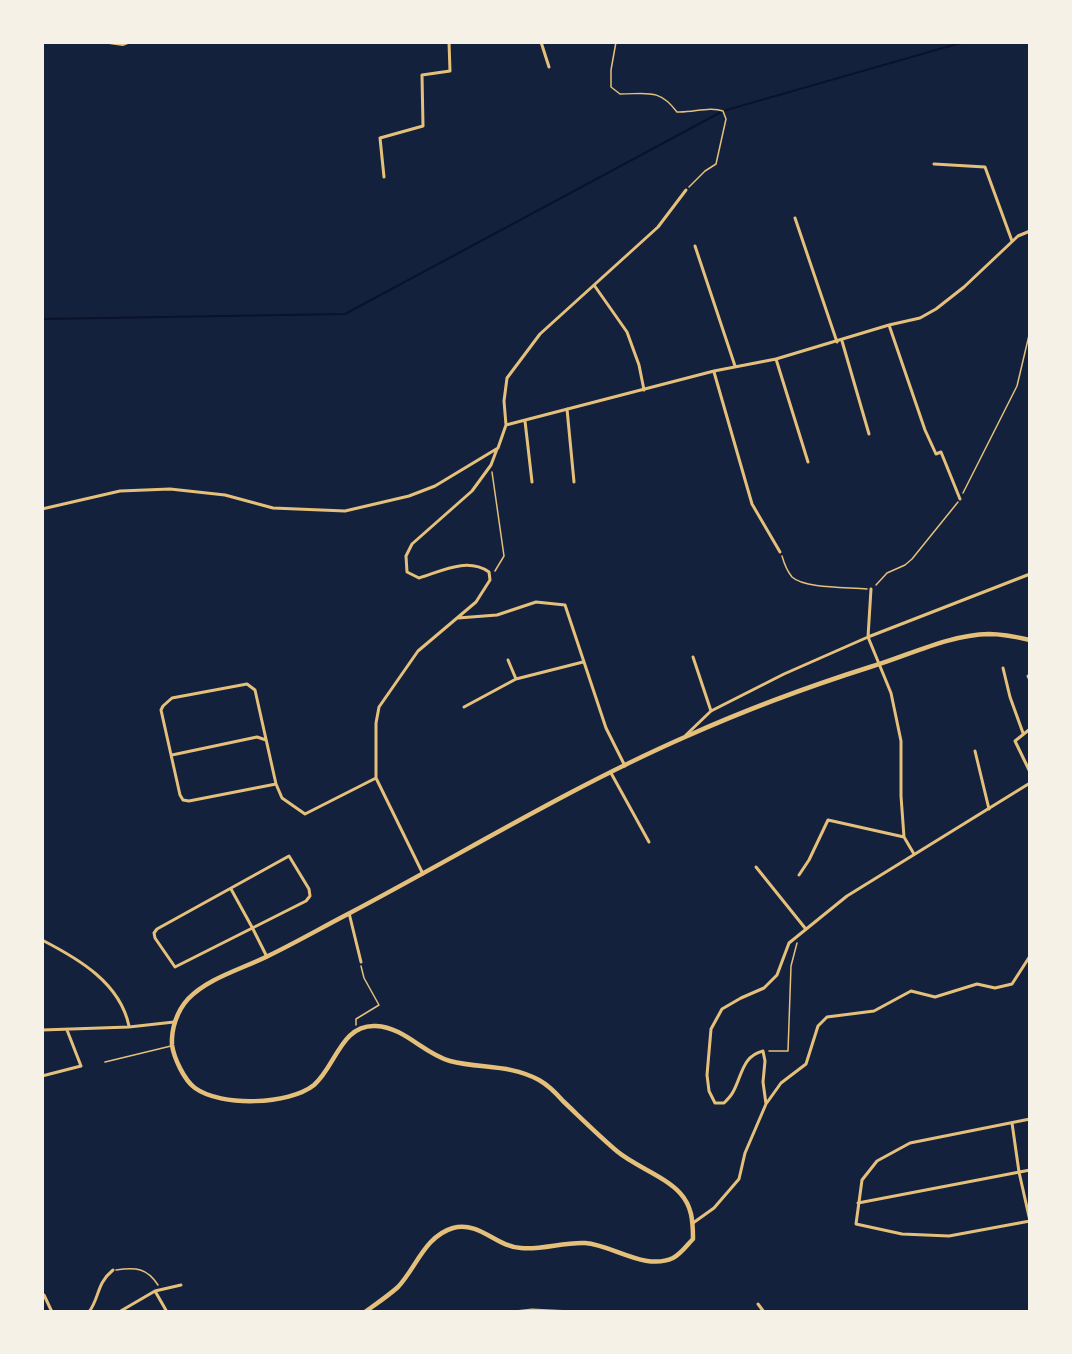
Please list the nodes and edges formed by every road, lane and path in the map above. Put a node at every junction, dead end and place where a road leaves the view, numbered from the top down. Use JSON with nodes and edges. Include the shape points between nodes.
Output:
{"nodes":[{"id":1,"x":109,"y":42,"type":"edge"},
{"id":2,"x":128,"y":42,"type":"edge"},
{"id":3,"x":449,"y":42,"type":"edge"},
{"id":4,"x":542,"y":42,"type":"edge"},
{"id":5,"x":616,"y":42,"type":"edge"},
{"id":6,"x":549,"y":67,"type":"dead end"},
{"id":7,"x":934,"y":165,"type":"dead end"},
{"id":8,"x":384,"y":177,"type":"dead end"},
{"id":9,"x":686,"y":190,"type":"joint"},
{"id":10,"x":795,"y":218,"type":"dead end"},
{"id":11,"x":1030,"y":231,"type":"edge"},
{"id":12,"x":1012,"y":241,"type":"junction"},
{"id":13,"x":695,"y":246,"type":"dead end"},
{"id":14,"x":594,"y":285,"type":"junction"},
{"id":15,"x":889,"y":325,"type":"junction"},
{"id":16,"x":1030,"y":331,"type":"edge"},
{"id":17,"x":842,"y":341,"type":"junction"},
{"id":18,"x":837,"y":342,"type":"junction"},
{"id":19,"x":776,"y":359,"type":"junction"},
{"id":20,"x":735,"y":366,"type":"junction"},
{"id":21,"x":714,"y":371,"type":"junction"},
{"id":22,"x":644,"y":390,"type":"junction"},
{"id":23,"x":567,"y":409,"type":"junction"},
{"id":24,"x":525,"y":421,"type":"junction"},
{"id":25,"x":506,"y":425,"type":"junction"},
{"id":26,"x":869,"y":434,"type":"dead end"},
{"id":27,"x":498,"y":448,"type":"junction"},
{"id":28,"x":808,"y":462,"type":"dead end"},
{"id":29,"x":491,"y":465,"type":"junction"},
{"id":30,"x":531,"y":482,"type":"dead end"},
{"id":31,"x":574,"y":482,"type":"dead end"},
{"id":32,"x":960,"y":499,"type":"junction"},
{"id":33,"x":42,"y":509,"type":"edge"},
{"id":34,"x":780,"y":552,"type":"joint"},
{"id":35,"x":1030,"y":574,"type":"edge"},
{"id":36,"x":490,"y":579,"type":"junction"},
{"id":37,"x":872,"y":589,"type":"junction"},
{"id":38,"x":458,"y":618,"type":"junction"},
{"id":39,"x":868,"y":638,"type":"junction"},
{"id":40,"x":1030,"y":640,"type":"edge"},
{"id":41,"x":693,"y":657,"type":"dead end"},
{"id":42,"x":508,"y":660,"type":"dead end"},
{"id":43,"x":583,"y":662,"type":"junction"},
{"id":44,"x":879,"y":665,"type":"junction"},
{"id":45,"x":1003,"y":668,"type":"dead end"},
{"id":46,"x":516,"y":679,"type":"junction"},
{"id":47,"x":464,"y":707,"type":"dead end"},
{"id":48,"x":711,"y":711,"type":"junction"},
{"id":49,"x":1030,"y":729,"type":"edge"},
{"id":50,"x":1023,"y":733,"type":"junction"},
{"id":51,"x":683,"y":737,"type":"junction"},
{"id":52,"x":266,"y":740,"type":"junction"},
{"id":53,"x":975,"y":751,"type":"dead end"},
{"id":54,"x":172,"y":755,"type":"junction"},
{"id":55,"x":625,"y":765,"type":"junction"},
{"id":56,"x":1030,"y":772,"type":"edge"},
{"id":57,"x":610,"y":773,"type":"junction"},
{"id":58,"x":376,"y":778,"type":"junction"},
{"id":59,"x":1030,"y":783,"type":"edge"},
{"id":60,"x":276,"y":784,"type":"junction"},
{"id":61,"x":989,"y":809,"type":"junction"},
{"id":62,"x":904,"y":837,"type":"junction"},
{"id":63,"x":649,"y":842,"type":"dead end"},
{"id":64,"x":914,"y":854,"type":"junction"},
{"id":65,"x":756,"y":867,"type":"dead end"},
{"id":66,"x":423,"y":874,"type":"junction"},
{"id":67,"x":799,"y":875,"type":"dead end"},
{"id":68,"x":231,"y":889,"type":"junction"},
{"id":69,"x":349,"y":913,"type":"junction"},
{"id":70,"x":253,"y":928,"type":"junction"},
{"id":71,"x":805,"y":928,"type":"junction"},
{"id":72,"x":800,"y":934,"type":"junction"},
{"id":73,"x":42,"y":940,"type":"edge"},
{"id":74,"x":1030,"y":956,"type":"edge"},
{"id":75,"x":267,"y":957,"type":"junction"},
{"id":76,"x":360,"y":962,"type":"joint"},
{"id":77,"x":174,"y":1022,"type":"junction"},
{"id":78,"x":129,"y":1027,"type":"junction"},
{"id":79,"x":357,"y":1029,"type":"junction"},
{"id":80,"x":42,"y":1030,"type":"edge"},
{"id":81,"x":67,"y":1030,"type":"junction"},
{"id":82,"x":172,"y":1046,"type":"junction"},
{"id":83,"x":763,"y":1051,"type":"junction"},
{"id":84,"x":105,"y":1062,"type":"dead end"},
{"id":85,"x":42,"y":1076,"type":"edge"},
{"id":86,"x":766,"y":1104,"type":"junction"},
{"id":87,"x":1030,"y":1119,"type":"edge"},
{"id":88,"x":1012,"y":1123,"type":"junction"},
{"id":89,"x":1030,"y":1170,"type":"edge"},
{"id":90,"x":1019,"y":1172,"type":"junction"},
{"id":91,"x":858,"y":1203,"type":"junction"},
{"id":92,"x":1030,"y":1221,"type":"edge"},
{"id":93,"x":693,"y":1223,"type":"junction"},
{"id":94,"x":113,"y":1270,"type":"joint"},
{"id":95,"x":181,"y":1285,"type":"dead end"},
{"id":96,"x":160,"y":1290,"type":"junction"},
{"id":97,"x":154,"y":1291,"type":"junction"},
{"id":98,"x":44,"y":1295,"type":"dead end"},
{"id":99,"x":758,"y":1304,"type":"dead end"},
{"id":100,"x":532,"y":1311,"type":"edge"},
{"id":101,"x":52,"y":1312,"type":"edge"},
{"id":102,"x":89,"y":1312,"type":"edge"},
{"id":103,"x":119,"y":1312,"type":"edge"},
{"id":104,"x":167,"y":1312,"type":"edge"},
{"id":105,"x":365,"y":1312,"type":"edge"},
{"id":106,"x":514,"y":1312,"type":"edge"},
{"id":107,"x":573,"y":1312,"type":"edge"},
{"id":108,"x":764,"y":1312,"type":"edge"}],
"edges":[{"from":1,"to":2,"type":"main road"},
{"from":3,"to":8,"type":"street","via":[[450,71],[422,75],[423,126],[380,138]]},
{"from":4,"to":6,"type":"street"},
{"from":5,"to":9,"type":"path","via":[[611,87],[620,94],[655,93],[678,112],[714,108],[723,111],[726,118],[716,164]]},
{"from":7,"to":12,"type":"street","via":[[985,167]]},
{"from":9,"to":14,"type":"street","via":[[658,227]]},
{"from":10,"to":18,"type":"street"},
{"from":11,"to":12,"type":"street"},
{"from":12,"to":15,"type":"street","via":[[936,309],[920,318]]},
{"from":13,"to":20,"type":"street"},
{"from":14,"to":22,"type":"street","via":[[627,332]]},
{"from":14,"to":25,"type":"street","via":[[540,334],[507,378]]},
{"from":15,"to":17,"type":"street"},
{"from":15,"to":32,"type":"street","via":[[925,430],[936,454],[941,453]]},
{"from":16,"to":32,"type":"path","via":[[1017,386]]},
{"from":17,"to":18,"type":"street"},
{"from":17,"to":26,"type":"street"},
{"from":18,"to":19,"type":"street"},
{"from":19,"to":20,"type":"street"},
{"from":19,"to":28,"type":"street"},
{"from":20,"to":21,"type":"street"},
{"from":21,"to":22,"type":"street"},
{"from":21,"to":34,"type":"street","via":[[752,504]]},
{"from":22,"to":23,"type":"street"},
{"from":23,"to":24,"type":"street"},
{"from":23,"to":31,"type":"street"},
{"from":24,"to":25,"type":"street"},
{"from":24,"to":30,"type":"street"},
{"from":25,"to":27,"type":"street"},
{"from":27,"to":29,"type":"street"},
{"from":27,"to":33,"type":"street","via":[[435,486],[345,511],[273,508],[225,495],[170,489],[120,491]]},
{"from":29,"to":36,"type":"path","via":[[504,556]]},
{"from":29,"to":36,"type":"street","via":[[472,491],[412,544],[406,556],[407,572],[419,578],[468,564],[489,572]]},
{"from":32,"to":37,"type":"path","via":[[912,559],[887,573]]},
{"from":34,"to":37,"type":"path","via":[[786,569],[804,584]]},
{"from":35,"to":39,"type":"street"},
{"from":36,"to":38,"type":"street","via":[[476,602]]},
{"from":37,"to":39,"type":"street"},
{"from":38,"to":43,"type":"street","via":[[496,615],[536,602],[565,605]]},
{"from":38,"to":58,"type":"street","via":[[418,651],[379,707]]},
{"from":39,"to":44,"type":"street"},
{"from":39,"to":48,"type":"street"},
{"from":40,"to":44,"type":"main road","via":[[993,634],[955,638]]},
{"from":41,"to":48,"type":"street"},
{"from":42,"to":46,"type":"street"},
{"from":43,"to":46,"type":"street"},
{"from":43,"to":55,"type":"street","via":[[606,728]]},
{"from":44,"to":51,"type":"main road","via":[[790,693]]},
{"from":44,"to":62,"type":"street","via":[[891,693],[901,741]]},
{"from":45,"to":50,"type":"street"},
{"from":46,"to":47,"type":"street"},
{"from":48,"to":51,"type":"street"},
{"from":49,"to":50,"type":"street"},
{"from":50,"to":56,"type":"street","via":[[1016,741]]},
{"from":51,"to":55,"type":"main road"},
{"from":52,"to":54,"type":"street","via":[[257,737]]},
{"from":52,"to":54,"type":"street","via":[[255,690],[247,684],[172,698],[163,705]]},
{"from":52,"to":60,"type":"street"},
{"from":53,"to":61,"type":"street"},
{"from":54,"to":60,"type":"street","via":[[183,800]]},
{"from":55,"to":57,"type":"main road"},
{"from":57,"to":63,"type":"street"},
{"from":57,"to":66,"type":"main road"},
{"from":58,"to":60,"type":"street","via":[[304,814],[282,798]]},
{"from":58,"to":66,"type":"street"},
{"from":59,"to":61,"type":"street"},
{"from":61,"to":64,"type":"street"},
{"from":62,"to":64,"type":"street"},
{"from":62,"to":67,"type":"street","via":[[828,820]]},
{"from":64,"to":71,"type":"street"},
{"from":65,"to":71,"type":"street"},
{"from":66,"to":69,"type":"main road"},
{"from":68,"to":70,"type":"street"},
{"from":68,"to":70,"type":"street","via":[[289,856],[309,889],[306,901]]},
{"from":68,"to":70,"type":"street","via":[[157,928],[155,938],[175,967]]},
{"from":69,"to":75,"type":"main road"},
{"from":69,"to":76,"type":"street"},
{"from":70,"to":75,"type":"street"},
{"from":71,"to":72,"type":"street"},
{"from":72,"to":83,"type":"path","via":[[791,966],[788,1051]]},
{"from":72,"to":83,"type":"street","via":[[789,943],[777,975],[764,988],[722,1009],[711,1029],[707,1075],[716,1103],[724,1103],[733,1094],[749,1057]]},
{"from":73,"to":78,"type":"street","via":[[89,967],[126,1012]]},
{"from":74,"to":86,"type":"street","via":[[1012,984],[994,988],[977,984],[935,997],[910,991],[874,1011],[826,1017],[818,1026],[806,1064],[781,1083]]},
{"from":75,"to":77,"type":"main road","via":[[189,997]]},
{"from":76,"to":79,"type":"path","via":[[379,1005],[356,1019]]},
{"from":77,"to":78,"type":"street"},
{"from":77,"to":82,"type":"main road"},
{"from":78,"to":81,"type":"street"},
{"from":79,"to":82,"type":"main road","via":[[311,1087],[269,1100],[234,1100],[194,1088]]},
{"from":79,"to":93,"type":"main road","via":[[392,1029],[448,1061],[517,1070],[543,1082],[619,1153],[677,1190],[689,1205]]},
{"from":80,"to":81,"type":"street"},
{"from":81,"to":85,"type":"street","via":[[81,1066]]},
{"from":82,"to":84,"type":"lane"},
{"from":83,"to":86,"type":"street"},
{"from":86,"to":93,"type":"street","via":[[745,1152],[739,1179],[714,1208]]},
{"from":87,"to":88,"type":"street"},
{"from":88,"to":90,"type":"street"},
{"from":88,"to":91,"type":"street","via":[[910,1143],[877,1161],[862,1180]]},
{"from":89,"to":90,"type":"street"},
{"from":90,"to":91,"type":"street"},
{"from":90,"to":92,"type":"street"},
{"from":91,"to":92,"type":"street","via":[[856,1224],[902,1234],[949,1236]]},
{"from":93,"to":105,"type":"main road","via":[[693,1239],[674,1257],[662,1260],[646,1260],[586,1243],[520,1248],[483,1231],[464,1226],[450,1228],[428,1244],[399,1286]]},
{"from":94,"to":96,"type":"path","via":[[133,1267],[152,1275]]},
{"from":94,"to":102,"type":"street","via":[[102,1279]]},
{"from":95,"to":96,"type":"street"},
{"from":96,"to":97,"type":"street"},
{"from":97,"to":103,"type":"street"},
{"from":97,"to":104,"type":"street"},
{"from":98,"to":101,"type":"street"},
{"from":99,"to":108,"type":"street"},
{"from":100,"to":106,"type":"street"},
{"from":100,"to":107,"type":"street"}]}
